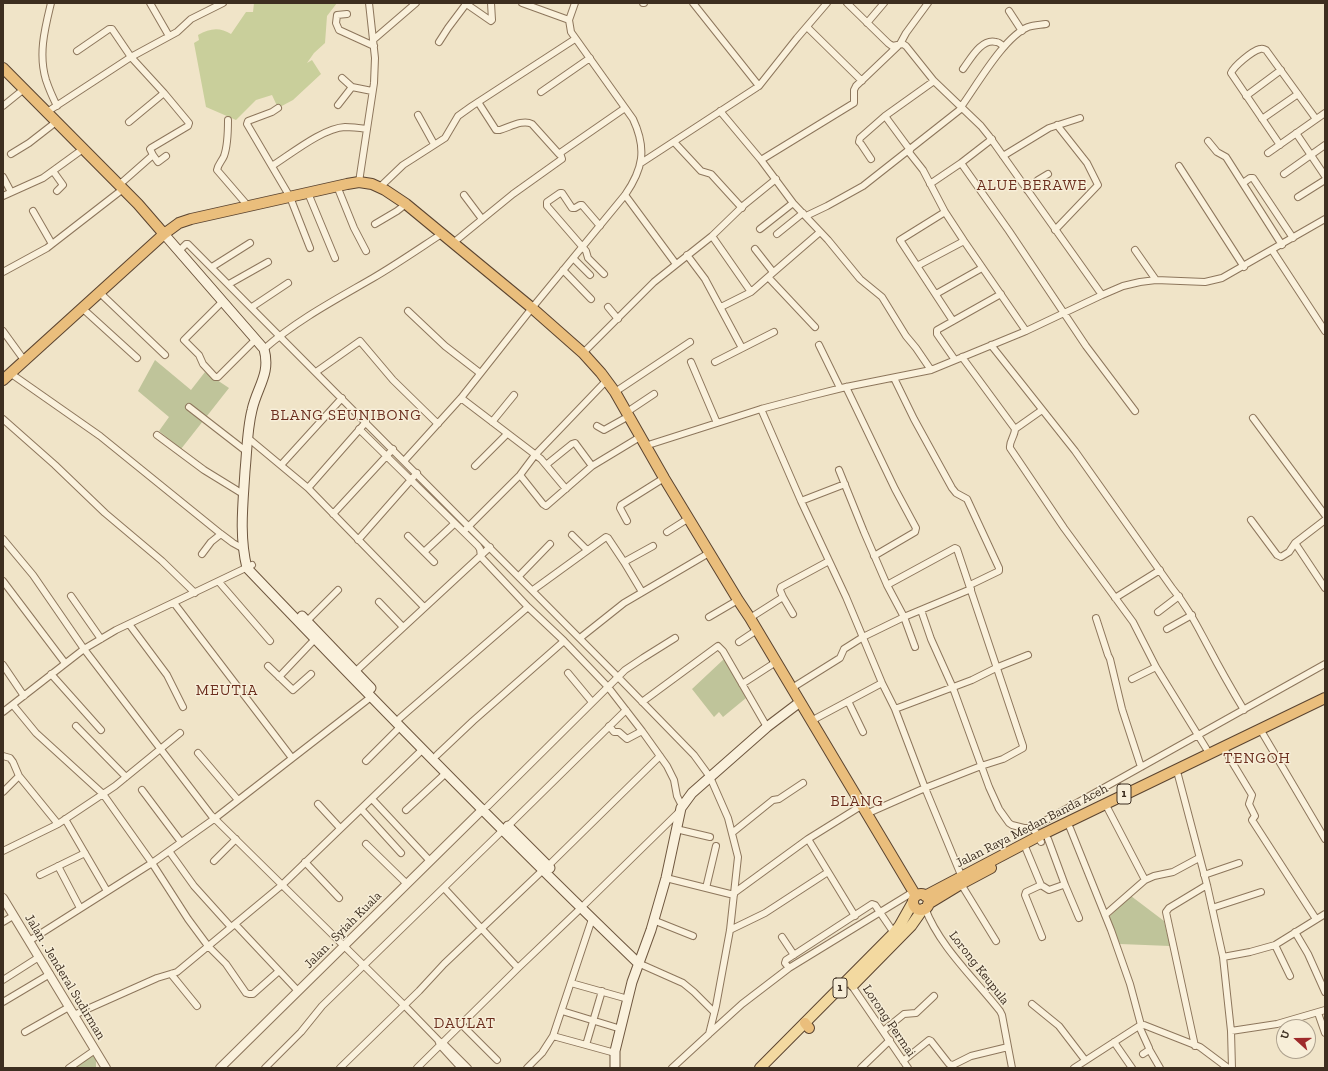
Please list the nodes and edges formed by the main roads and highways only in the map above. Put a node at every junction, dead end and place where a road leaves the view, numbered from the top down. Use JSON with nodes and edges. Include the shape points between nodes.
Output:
{"nodes":[{"id":1,"x":3,"y":68,"type":"edge"},
{"id":2,"x":172,"y":243,"type":"junction"},
{"id":3,"x":7,"y":376,"type":"edge"},
{"id":4,"x":248,"y":565,"type":"junction"},
{"id":5,"x":341,"y":661,"type":"junction"},
{"id":6,"x":1325,"y":698,"type":"edge"},
{"id":7,"x":800,"y":702,"type":"junction"},
{"id":8,"x":1325,"y":705,"type":"edge"},
{"id":9,"x":400,"y":722,"type":"junction"},
{"id":10,"x":1273,"y":726,"type":"junction"},
{"id":11,"x":417,"y":739,"type":"junction"},
{"id":12,"x":456,"y":778,"type":"junction"},
{"id":13,"x":1040,"y":836,"type":"junction"},
{"id":14,"x":961,"y":880,"type":"junction"},
{"id":15,"x":921,"y":901,"type":"junction"},
{"id":16,"x":583,"y":906,"type":"junction"},
{"id":17,"x":641,"y":963,"type":"junction"},
{"id":18,"x":807,"y":1026,"type":"junction"},
{"id":19,"x":612,"y":1067,"type":"edge"},
{"id":20,"x":760,"y":1068,"type":"edge"},
{"id":21,"x":768,"y":1068,"type":"edge"}],
"edges":[{"from":1,"to":2,"type":"highway","via":[[121,187]]},
{"from":2,"to":3,"type":"highway","via":[[99,292]]},
{"from":2,"to":4,"type":"main road","via":[[264,349],[266,368],[256,394],[246,452],[241,520],[242,548]]},
{"from":2,"to":7,"type":"highway","via":[[180,223],[191,219],[359,182],[380,187],[406,204],[583,353],[615,392],[642,442]]},
{"from":4,"to":5,"type":"main road","via":[[315,638]]},
{"from":4,"to":5,"type":"main road","via":[[307,621]]},
{"from":5,"to":9,"type":"main road","via":[[371,697]]},
{"from":5,"to":9,"type":"main road","via":[[356,671]]},
{"from":6,"to":10,"type":"highway","name":"Jalan Raya Medan Banda Aceh","number":"1"},
{"from":7,"to":15,"type":"highway"},
{"from":7,"to":17,"type":"main road","via":[[692,792],[681,809],[666,878]]},
{"from":8,"to":10,"type":"highway","name":"Jalan Raya Medan Banda Aceh","number":"1"},
{"from":9,"to":11,"type":"main road"},
{"from":10,"to":13,"type":"highway","name":"Jalan Raya Medan Banda Aceh","number":"1","via":[[1209,753]]},
{"from":10,"to":13,"type":"highway","name":"Jalan Raya Medan Banda Aceh","number":"1","via":[[1263,734],[1070,828]]},
{"from":11,"to":12,"type":"main road","via":[[437,756]]},
{"from":11,"to":12,"type":"main road","via":[[446,772]]},
{"from":12,"to":16,"type":"main road"},
{"from":13,"to":14,"type":"highway","name":"Jalan Raya Medan Banda Aceh","number":"1"},
{"from":13,"to":14,"type":"highway","name":"Jalan Raya Medan Banda Aceh","number":"1","via":[[1026,849]]},
{"from":14,"to":15,"type":"highway","name":"Jalan Raya Medan Banda Aceh","number":"1"},
{"from":15,"to":18,"type":"main road","number":"1"},
{"from":15,"to":18,"type":"main road","number":"1","via":[[911,926],[852,986]]},
{"from":16,"to":17,"type":"main road"},
{"from":16,"to":17,"type":"main road","via":[[592,918]]},
{"from":17,"to":19,"type":"main road","via":[[628,999]]},
{"from":18,"to":20,"type":"main road","number":"1"},
{"from":18,"to":21,"type":"main road","number":"1"}]}
